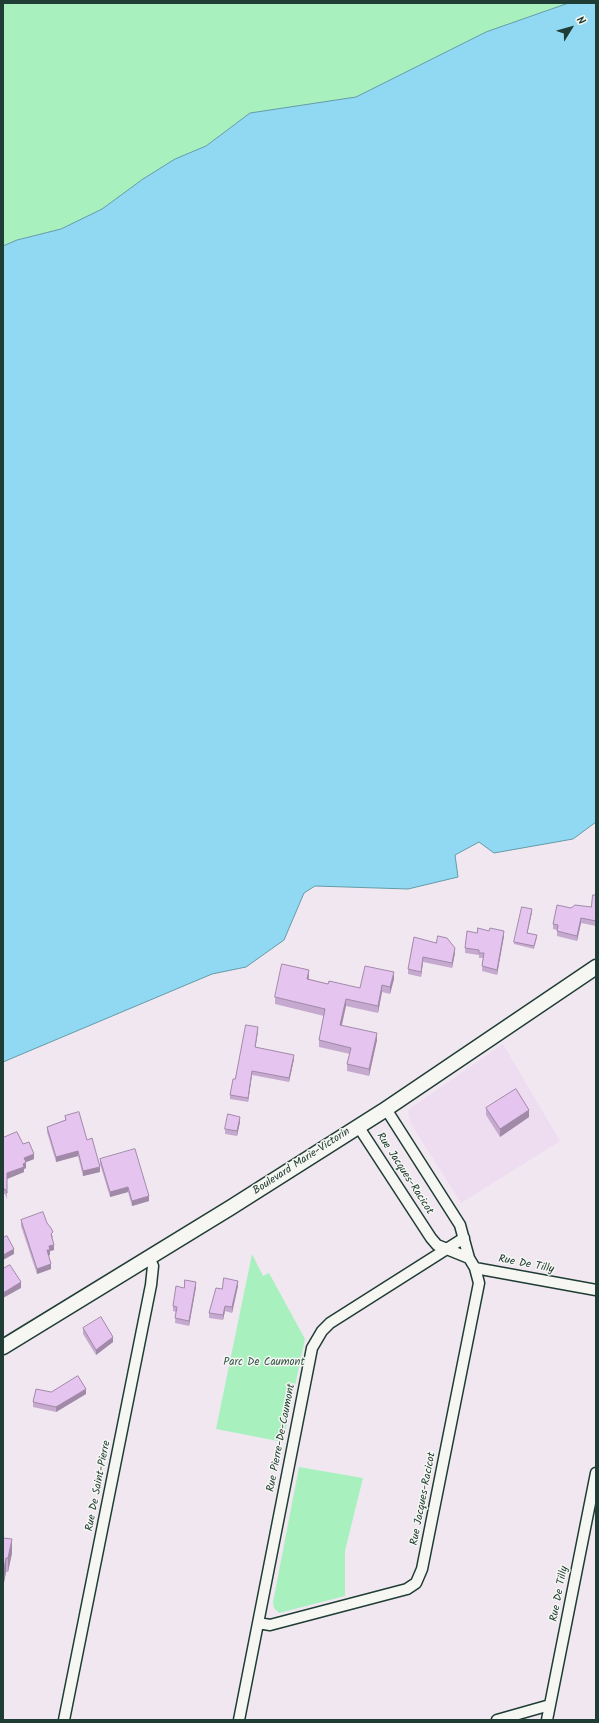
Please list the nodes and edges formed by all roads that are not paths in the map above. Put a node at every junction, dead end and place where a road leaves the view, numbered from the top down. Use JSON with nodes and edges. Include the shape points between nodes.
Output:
{"nodes":[{"id":1,"x":596,"y":967,"type":"edge"},
{"id":2,"x":386,"y":1109,"type":"junction"},
{"id":3,"x":358,"y":1126,"type":"junction"},
{"id":4,"x":464,"y":1238,"type":"junction"},
{"id":5,"x":447,"y":1249,"type":"junction"},
{"id":6,"x":149,"y":1258,"type":"junction"},
{"id":7,"x":469,"y":1258,"type":"junction"},
{"id":8,"x":475,"y":1268,"type":"junction"},
{"id":9,"x":596,"y":1290,"type":"edge"},
{"id":10,"x":3,"y":1347,"type":"edge"},
{"id":11,"x":596,"y":1473,"type":"edge"},
{"id":12,"x":258,"y":1623,"type":"junction"},
{"id":13,"x":550,"y":1705,"type":"junction"},
{"id":14,"x":64,"y":1720,"type":"edge"},
{"id":15,"x":239,"y":1720,"type":"edge"},
{"id":16,"x":497,"y":1720,"type":"edge"},
{"id":17,"x":547,"y":1720,"type":"edge"}],
"edges":[{"from":1,"to":2,"type":"street","name":"Boulevard Marie-Victorin"},
{"from":2,"to":3,"type":"street","name":"Boulevard Marie-Victorin"},
{"from":2,"to":4,"type":"street","name":"Rue Jacques-Racicot","via":[[460,1225]]},
{"from":3,"to":5,"type":"street","name":"Rue Jacques-Racicot","via":[[431,1238],[437,1245]]},
{"from":3,"to":6,"type":"street","name":"Boulevard Marie-Victorin"},
{"from":4,"to":5,"type":"street","name":"Rue Pierre-De-Caumont"},
{"from":4,"to":7,"type":"street","name":"Rue Jacques-Racicot"},
{"from":5,"to":7,"type":"street","name":"Rue Jacques-Racicot"},
{"from":5,"to":12,"type":"street","name":"Rue Pierre-De-Caumont","via":[[330,1323],[315,1342]]},
{"from":6,"to":10,"type":"street","name":"Boulevard Marie-Victorin"},
{"from":6,"to":14,"type":"street","name":"Rue De Saint-Pierre","via":[[153,1266],[151,1285]]},
{"from":7,"to":8,"type":"street","name":"Rue Jacques-Racicot"},
{"from":8,"to":9,"type":"street","name":"Rue De Tilly"},
{"from":8,"to":12,"type":"street","name":"Rue Jacques-Racicot","via":[[478,1283],[420,1577],[407,1589],[270,1625]]},
{"from":11,"to":13,"type":"street","name":"Rue De Tilly"},
{"from":12,"to":15,"type":"street","name":"Rue Pierre-De-Caumont"},
{"from":13,"to":16,"type":"street"},
{"from":13,"to":17,"type":"street","name":"Rue De Tilly"}]}
